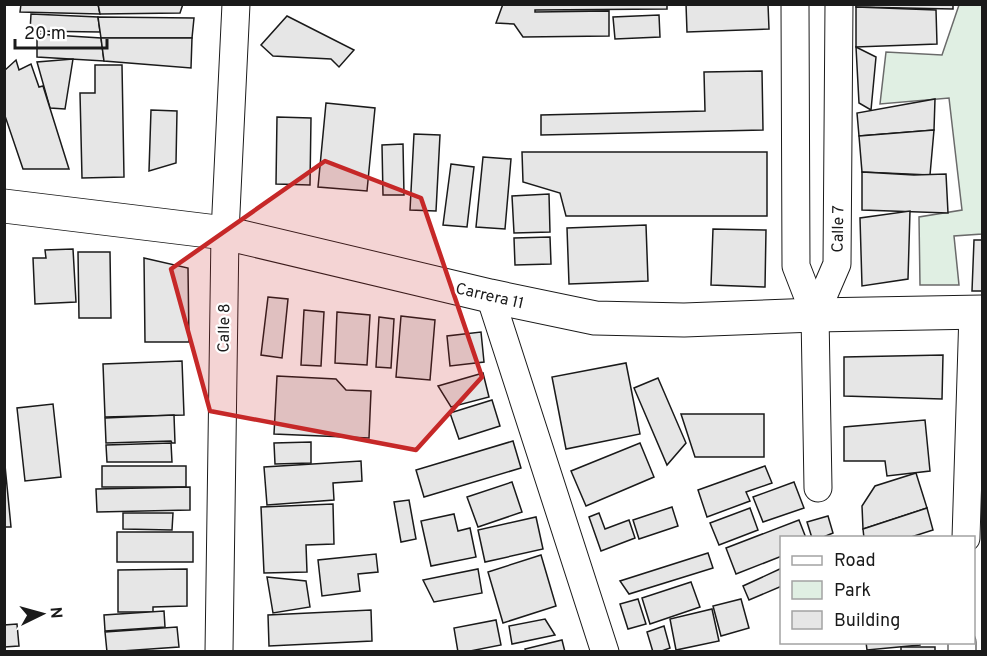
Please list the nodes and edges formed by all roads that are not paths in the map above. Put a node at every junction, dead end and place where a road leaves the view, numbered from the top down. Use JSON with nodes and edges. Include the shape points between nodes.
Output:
{"nodes":[{"id":1,"x":236,"y":4,"type":"edge"},
{"id":2,"x":795,"y":4,"type":"edge"},
{"id":3,"x":839,"y":4,"type":"edge"},
{"id":4,"x":4,"y":206,"type":"edge"},
{"id":5,"x":225,"y":233,"type":"junction"},
{"id":6,"x":490,"y":296,"type":"junction"},
{"id":7,"x":978,"y":312,"type":"edge"},
{"id":8,"x":815,"y":315,"type":"junction"},
{"id":9,"x":818,"y":488,"type":"dead end"},
{"id":10,"x":966,"y":536,"type":"edge"},
{"id":11,"x":219,"y":651,"type":"edge"},
{"id":12,"x":605,"y":651,"type":"edge"}],
"edges":[{"from":1,"to":5,"type":"street","name":"Calle 8"},
{"from":2,"to":8,"type":"street","via":[[795,266]]},
{"from":3,"to":8,"type":"street","name":"Calle 7","via":[[837,264]]},
{"from":4,"to":5,"type":"street","name":"Carrera 11"},
{"from":5,"to":6,"type":"street","name":"Carrera 11"},
{"from":5,"to":11,"type":"street","name":"Calle 8"},
{"from":6,"to":8,"type":"street","name":"Carrera 11","via":[[595,318],[684,320]]},
{"from":6,"to":12,"type":"street"},
{"from":7,"to":8,"type":"street","name":"Carrera 11"},
{"from":7,"to":10,"type":"street"},
{"from":8,"to":9,"type":"street"}]}
